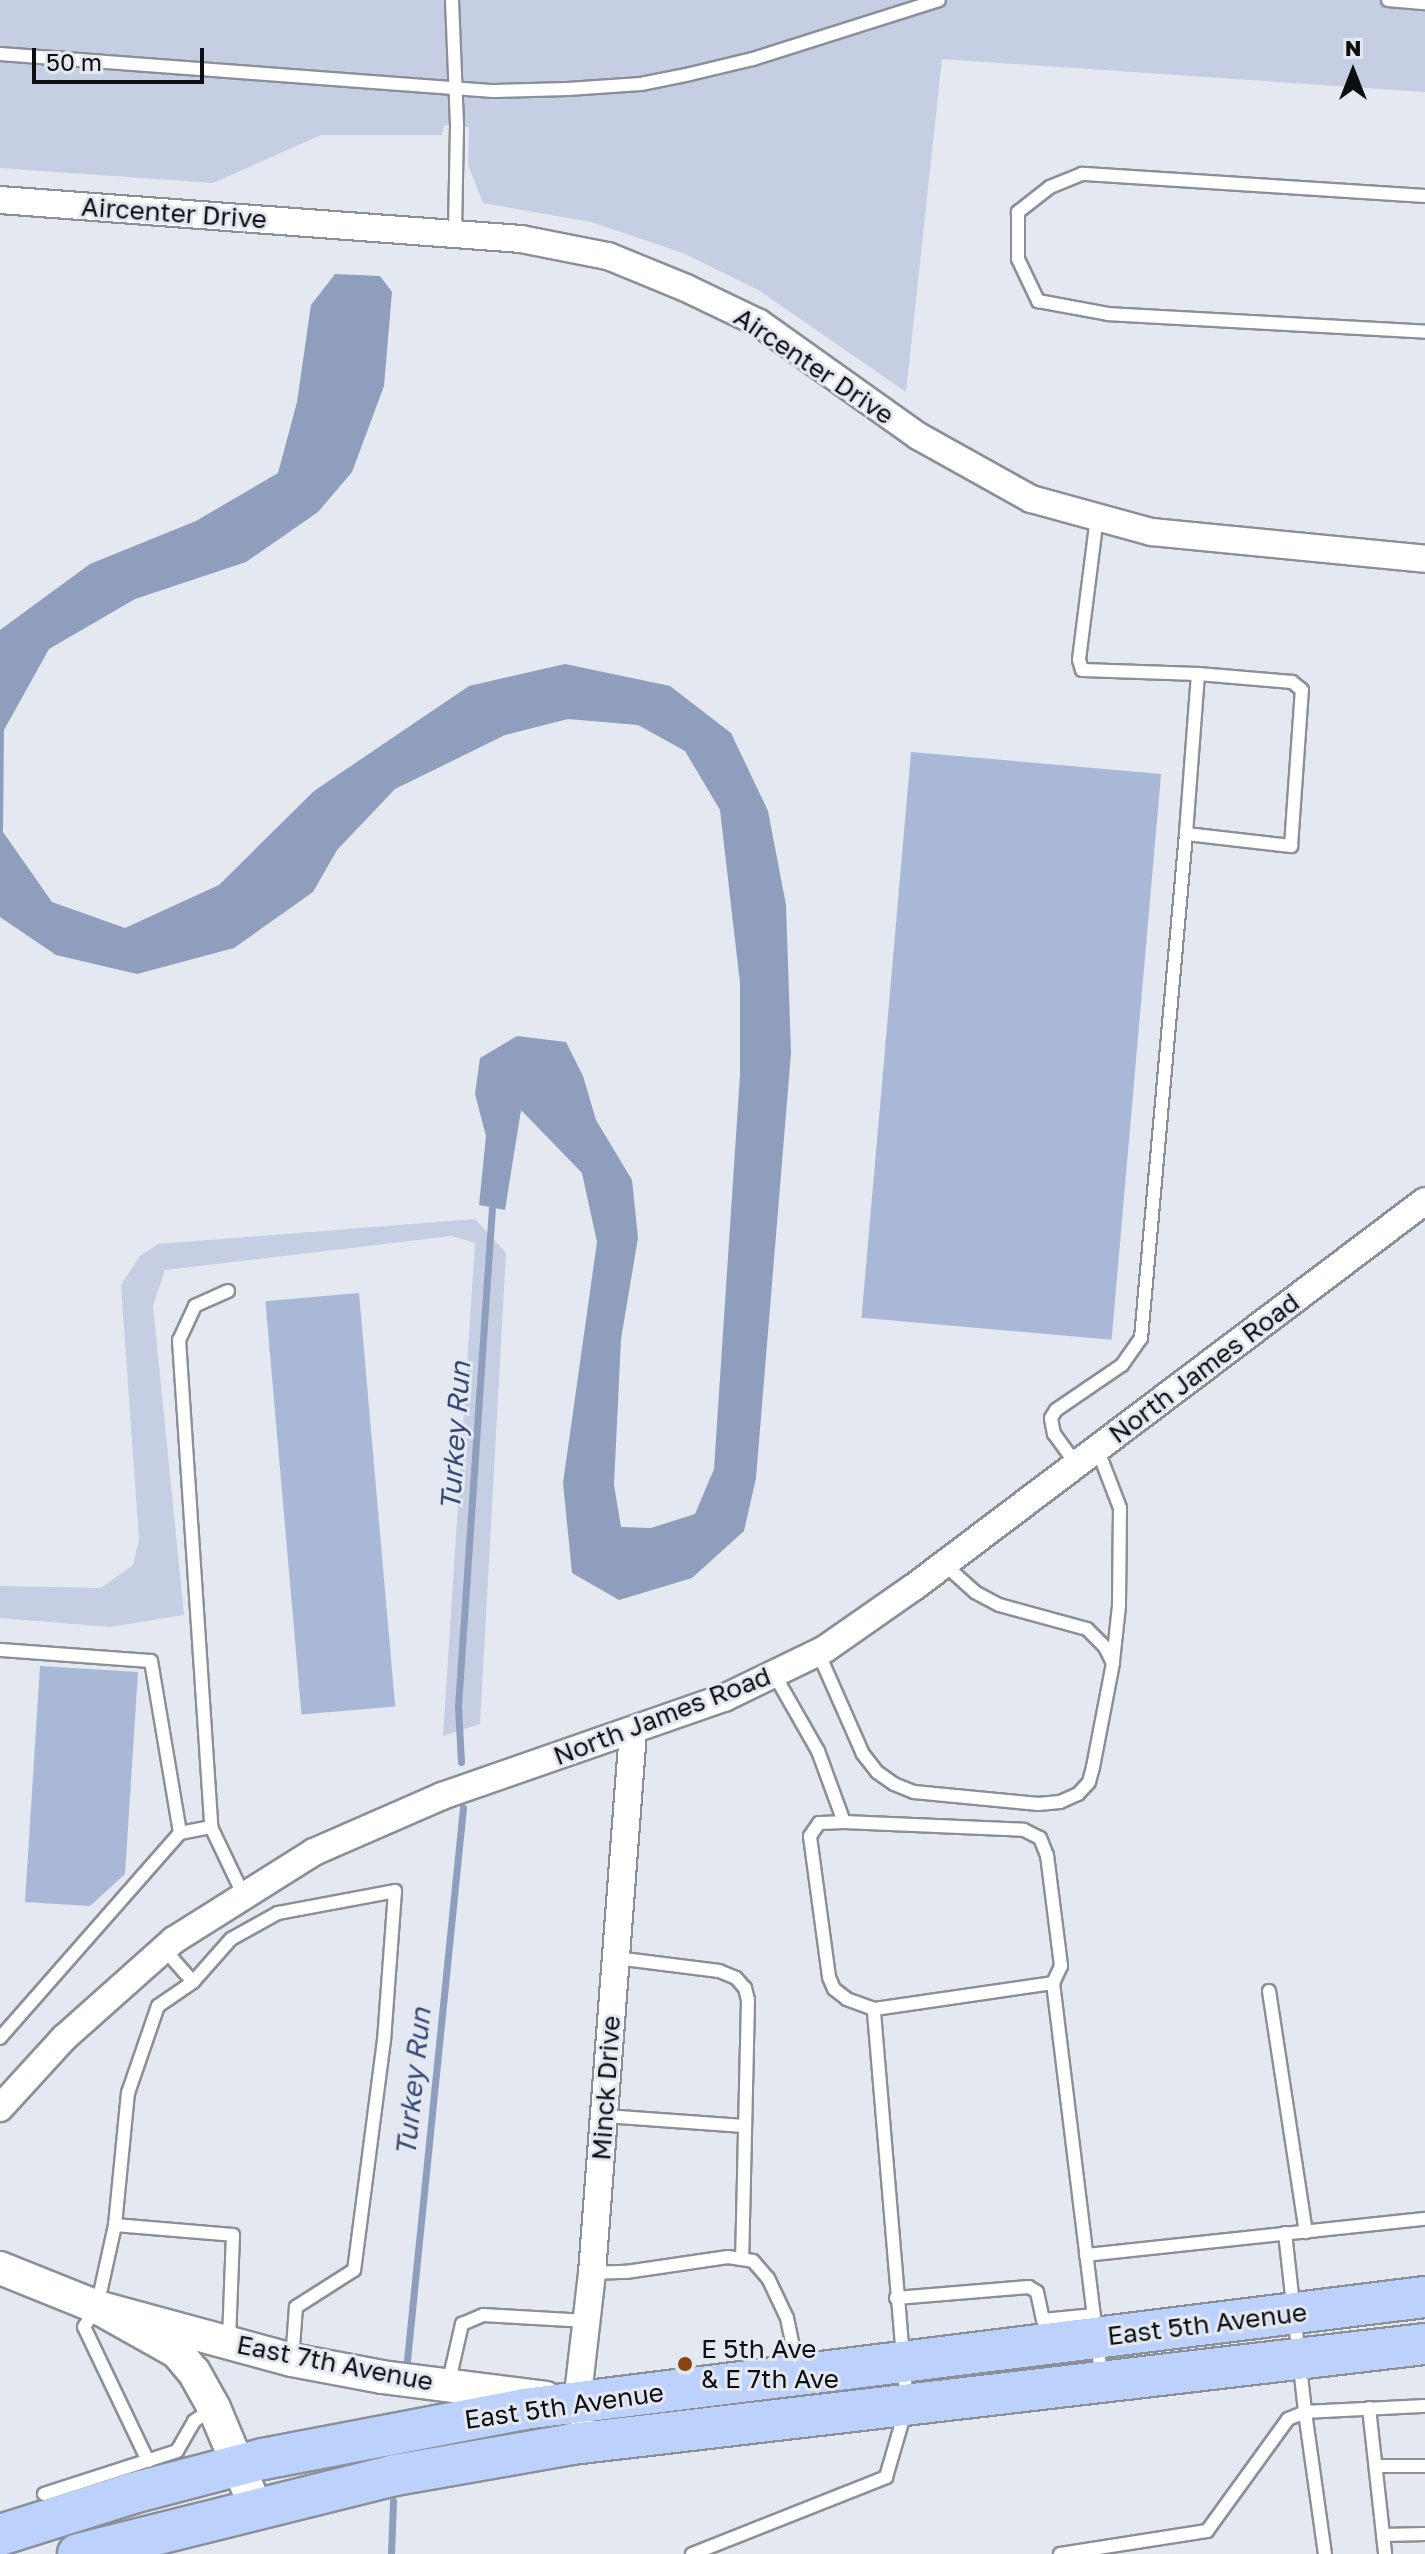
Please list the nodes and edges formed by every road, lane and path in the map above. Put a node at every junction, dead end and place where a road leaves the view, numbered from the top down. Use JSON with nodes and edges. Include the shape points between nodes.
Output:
{"nodes":[{"id":1,"x":452,"y":0,"type":"edge"},
{"id":2,"x":939,"y":0,"type":"edge"},
{"id":3,"x":1388,"y":0,"type":"edge"},
{"id":4,"x":1425,"y":3,"type":"edge"},
{"id":5,"x":0,"y":54,"type":"edge"},
{"id":6,"x":454,"y":88,"type":"junction"},
{"id":7,"x":1425,"y":196,"type":"edge"},
{"id":8,"x":0,"y":200,"type":"edge"},
{"id":9,"x":455,"y":233,"type":"junction"},
{"id":10,"x":1425,"y":332,"type":"edge"},
{"id":11,"x":1097,"y":517,"type":"junction"},
{"id":12,"x":1425,"y":559,"type":"edge"},
{"id":13,"x":1198,"y":674,"type":"junction"},
{"id":14,"x":1186,"y":834,"type":"junction"},
{"id":15,"x":1425,"y":1201,"type":"edge"},
{"id":16,"x":228,"y":1291,"type":"dead end"},
{"id":17,"x":1097,"y":1448,"type":"junction"},
{"id":18,"x":1076,"y":1464,"type":"junction"},
{"id":19,"x":944,"y":1564,"type":"junction"},
{"id":20,"x":0,"y":1650,"type":"edge"},
{"id":21,"x":818,"y":1652,"type":"junction"},
{"id":22,"x":1113,"y":1663,"type":"junction"},
{"id":23,"x":774,"y":1674,"type":"junction"},
{"id":24,"x":633,"y":1732,"type":"junction"},
{"id":25,"x":844,"y":1822,"type":"junction"},
{"id":26,"x":211,"y":1827,"type":"junction"},
{"id":27,"x":180,"y":1833,"type":"junction"},
{"id":28,"x":243,"y":1894,"type":"junction"},
{"id":29,"x":164,"y":1949,"type":"junction"},
{"id":30,"x":616,"y":1958,"type":"junction"},
{"id":31,"x":193,"y":1982,"type":"junction"},
{"id":32,"x":1053,"y":1983,"type":"junction"},
{"id":33,"x":1269,"y":1991,"type":"dead end"},
{"id":34,"x":874,"y":2009,"type":"junction"},
{"id":35,"x":0,"y":2038,"type":"edge"},
{"id":36,"x":0,"y":2108,"type":"edge"},
{"id":37,"x":604,"y":2116,"type":"junction"},
{"id":38,"x":745,"y":2126,"type":"junction"},
{"id":39,"x":1425,"y":2219,"type":"edge"},
{"id":40,"x":115,"y":2225,"type":"junction"},
{"id":41,"x":1306,"y":2232,"type":"junction"},
{"id":42,"x":1285,"y":2233,"type":"junction"},
{"id":43,"x":1086,"y":2255,"type":"junction"},
{"id":44,"x":742,"y":2257,"type":"junction"},
{"id":45,"x":0,"y":2268,"type":"edge"},
{"id":46,"x":592,"y":2273,"type":"junction"},
{"id":47,"x":1425,"y":2297,"type":"edge"},
{"id":48,"x":896,"y":2298,"type":"junction"},
{"id":49,"x":97,"y":2307,"type":"junction"},
{"id":50,"x":1293,"y":2312,"type":"junction"},
{"id":51,"x":587,"y":2321,"type":"junction"},
{"id":52,"x":1095,"y":2327,"type":"junction"},
{"id":53,"x":229,"y":2344,"type":"junction"},
{"id":54,"x":1425,"y":2344,"type":"edge"},
{"id":55,"x":1299,"y":2359,"type":"junction"},
{"id":56,"x":292,"y":2360,"type":"junction"},
{"id":57,"x":901,"y":2362,"type":"junction"},
{"id":58,"x":798,"y":2374,"type":"junction"},
{"id":59,"x":1101,"y":2382,"type":"junction"},
{"id":60,"x":448,"y":2385,"type":"junction"},
{"id":61,"x":577,"y":2403,"type":"junction"},
{"id":62,"x":907,"y":2405,"type":"junction"},
{"id":63,"x":1425,"y":2406,"type":"edge"},
{"id":64,"x":214,"y":2408,"type":"junction"},
{"id":65,"x":1369,"y":2408,"type":"junction"},
{"id":66,"x":1305,"y":2412,"type":"junction"},
{"id":67,"x":588,"y":2443,"type":"junction"},
{"id":68,"x":148,"y":2461,"type":"junction"},
{"id":69,"x":236,"y":2466,"type":"junction"},
{"id":70,"x":1376,"y":2466,"type":"junction"},
{"id":71,"x":1425,"y":2466,"type":"edge"},
{"id":72,"x":44,"y":2494,"type":"dead end"},
{"id":73,"x":256,"y":2508,"type":"junction"},
{"id":74,"x":93,"y":2524,"type":"edge"},
{"id":75,"x":1425,"y":2534,"type":"edge"},
{"id":76,"x":0,"y":2535,"type":"edge"},
{"id":77,"x":1383,"y":2535,"type":"junction"},
{"id":78,"x":692,"y":2554,"type":"edge"},
{"id":79,"x":1060,"y":2554,"type":"edge"},
{"id":80,"x":1325,"y":2554,"type":"edge"},
{"id":81,"x":1385,"y":2554,"type":"edge"}],
"edges":[{"from":1,"to":6,"type":"lane"},
{"from":2,"to":6,"type":"lane","via":[[753,59],[641,84]]},
{"from":3,"to":4,"type":"lane"},
{"from":5,"to":6,"type":"lane"},
{"from":6,"to":9,"type":"lane"},
{"from":7,"to":10,"type":"lane","via":[[1082,174],[1050,187],[1018,212],[1018,259],[1038,301],[1094,311]]},
{"from":8,"to":9,"type":"street","name":"Aircenter Drive"},
{"from":9,"to":11,"type":"street","name":"Aircenter Drive","via":[[608,256],[686,288],[759,323],[918,436],[1031,499]]},
{"from":11,"to":12,"type":"street","name":"Aircenter Drive","via":[[1152,532]]},
{"from":11,"to":13,"type":"lane","via":[[1082,670]]},
{"from":13,"to":14,"type":"lane"},
{"from":13,"to":14,"type":"lane","via":[[1292,682],[1302,690],[1291,846]]},
{"from":14,"to":18,"type":"lane","via":[[1141,1338],[1122,1365],[1051,1418],[1054,1434]]},
{"from":15,"to":17,"type":"street","name":"North James Road"},
{"from":16,"to":26,"type":"lane","via":[[195,1306],[179,1340]]},
{"from":17,"to":18,"type":"street","name":"North James Road"},
{"from":17,"to":22,"type":"lane","via":[[1120,1508]]},
{"from":18,"to":19,"type":"street","name":"North James Road"},
{"from":19,"to":21,"type":"street","name":"North James Road"},
{"from":19,"to":22,"type":"lane","via":[[999,1605],[1087,1629]]},
{"from":20,"to":27,"type":"lane","via":[[151,1661]]},
{"from":21,"to":22,"type":"lane","via":[[863,1754],[877,1772],[914,1792],[1038,1804],[1060,1802],[1089,1782]]},
{"from":21,"to":23,"type":"street","name":"North James Road"},
{"from":23,"to":24,"type":"street","name":"North James Road"},
{"from":23,"to":25,"type":"lane","via":[[818,1751]]},
{"from":24,"to":28,"type":"street","name":"North James Road","via":[[442,1796],[314,1852]]},
{"from":24,"to":30,"type":"street","name":"Minck Drive"},
{"from":25,"to":32,"type":"lane","via":[[1024,1830],[1040,1838],[1047,1855],[1061,1966]]},
{"from":25,"to":34,"type":"lane","via":[[819,1823],[810,1836],[829,1977],[847,1999]]},
{"from":26,"to":27,"type":"lane"},
{"from":26,"to":28,"type":"lane"},
{"from":27,"to":35,"type":"lane"},
{"from":28,"to":29,"type":"street","name":"North James Road"},
{"from":29,"to":31,"type":"lane"},
{"from":29,"to":36,"type":"street","name":"North James Road","via":[[64,2038]]},
{"from":30,"to":37,"type":"street","name":"Minck Drive"},
{"from":30,"to":38,"type":"lane","via":[[719,1971],[745,1988]]},
{"from":31,"to":40,"type":"lane","via":[[158,2006],[128,2093]]},
{"from":31,"to":56,"type":"lane","via":[[231,1939],[278,1913],[395,1891],[384,2040],[354,2270],[296,2307]]},
{"from":32,"to":34,"type":"lane"},
{"from":32,"to":43,"type":"lane"},
{"from":33,"to":41,"type":"lane"},
{"from":34,"to":48,"type":"lane"},
{"from":37,"to":38,"type":"lane"},
{"from":37,"to":46,"type":"street","name":"Minck Drive"},
{"from":38,"to":44,"type":"lane"},
{"from":39,"to":41,"type":"lane"},
{"from":40,"to":49,"type":"lane"},
{"from":40,"to":53,"type":"lane","via":[[233,2235]]},
{"from":41,"to":42,"type":"lane"},
{"from":42,"to":43,"type":"lane"},
{"from":42,"to":50,"type":"lane"},
{"from":43,"to":52,"type":"lane"},
{"from":44,"to":46,"type":"lane"},
{"from":44,"to":58,"type":"lane","via":[[768,2278],[787,2318]]},
{"from":45,"to":49,"type":"street","name":"East 7th Avenue"},
{"from":46,"to":51,"type":"street","name":"Minck Drive"},
{"from":47,"to":50,"type":"main road","name":"East 5th Avenue"},
{"from":48,"to":52,"type":"lane","via":[[1029,2287],[1037,2292],[1043,2320]]},
{"from":48,"to":57,"type":"lane"},
{"from":49,"to":53,"type":"street","name":"East 7th Avenue"},
{"from":49,"to":64,"type":"street","name":"East 7th Avenue","via":[[177,2352]]},
{"from":49,"to":68,"type":"lane","via":[[84,2327]]},
{"from":50,"to":52,"type":"main road","name":"East 5th Avenue"},
{"from":50,"to":55,"type":"lane"},
{"from":51,"to":60,"type":"lane","via":[[483,2315],[462,2324]]},
{"from":51,"to":61,"type":"street","name":"Minck Drive"},
{"from":52,"to":57,"type":"main road","name":"East 5th Avenue"},
{"from":52,"to":59,"type":"lane"},
{"from":53,"to":56,"type":"street","name":"East 7th Avenue"},
{"from":54,"to":55,"type":"main road","name":"East 5th Avenue"},
{"from":55,"to":59,"type":"main road","name":"East 5th Avenue"},
{"from":55,"to":66,"type":"lane"},
{"from":56,"to":60,"type":"street","name":"East 7th Avenue"},
{"from":57,"to":58,"type":"main road","name":"East 5th Avenue"},
{"from":57,"to":62,"type":"lane"},
{"from":58,"to":61,"type":"main road","name":"East 5th Avenue"},
{"from":59,"to":62,"type":"main road","name":"East 5th Avenue"},
{"from":60,"to":61,"type":"street","name":"East 7th Avenue"},
{"from":61,"to":67,"type":"street","name":"Minck Drive"},
{"from":61,"to":69,"type":"main road","name":"East 5th Avenue"},
{"from":62,"to":67,"type":"main road","name":"East 5th Avenue"},
{"from":62,"to":78,"type":"lane","via":[[886,2477]]},
{"from":63,"to":65,"type":"lane"},
{"from":64,"to":68,"type":"lane","via":[[194,2421],[177,2451]]},
{"from":64,"to":69,"type":"street","name":"East 7th Avenue"},
{"from":65,"to":66,"type":"lane"},
{"from":65,"to":70,"type":"lane"},
{"from":66,"to":79,"type":"lane","via":[[1288,2419],[1207,2531]]},
{"from":66,"to":80,"type":"lane"},
{"from":67,"to":73,"type":"main road","name":"East 5th Avenue","via":[[395,2475]]},
{"from":68,"to":74,"type":"lane"},
{"from":69,"to":73,"type":"street","name":"East 7th Avenue"},
{"from":69,"to":74,"type":"main road","name":"East 5th Avenue"},
{"from":70,"to":71,"type":"lane"},
{"from":70,"to":77,"type":"lane"},
{"from":72,"to":74,"type":"lane"},
{"from":73,"to":74,"type":"main road","name":"East 5th Avenue"},
{"from":74,"to":76,"type":"main road","name":"East 5th Avenue"},
{"from":75,"to":77,"type":"lane"},
{"from":77,"to":81,"type":"lane"}]}
